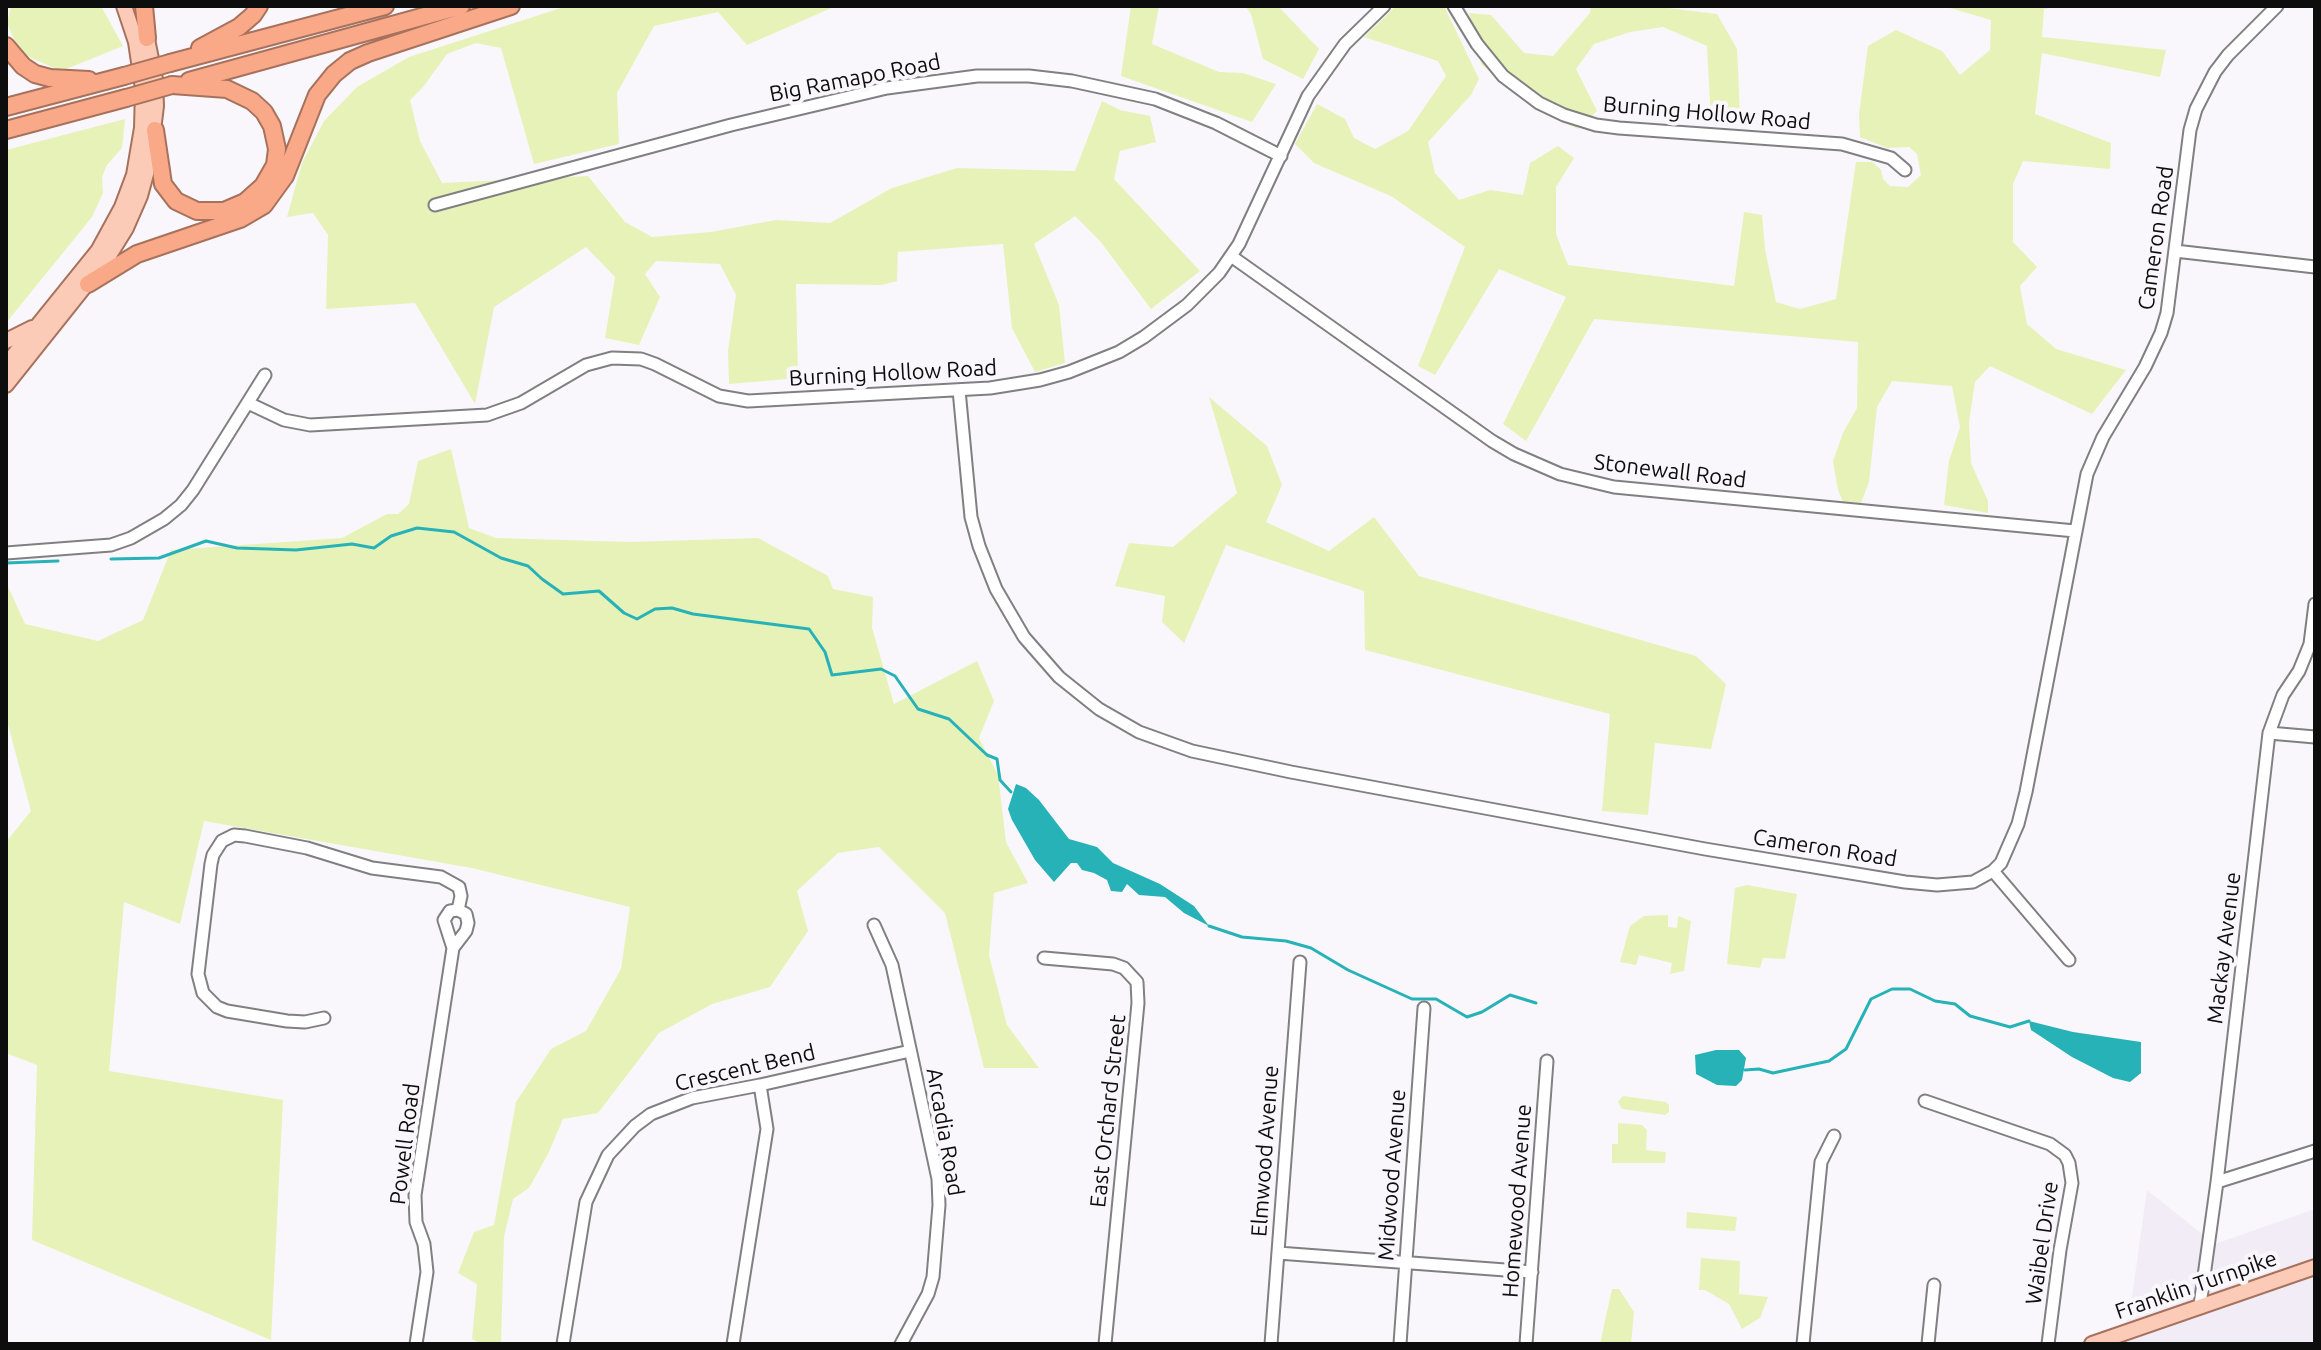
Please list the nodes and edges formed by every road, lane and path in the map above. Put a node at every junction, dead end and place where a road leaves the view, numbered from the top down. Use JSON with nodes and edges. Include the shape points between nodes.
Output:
{"nodes":[{"id":1,"x":124,"y":6,"type":"edge"},
{"id":2,"x":137,"y":6,"type":"edge"},
{"id":3,"x":144,"y":6,"type":"edge"},
{"id":4,"x":259,"y":6,"type":"edge"},
{"id":5,"x":385,"y":6,"type":"edge"},
{"id":6,"x":461,"y":6,"type":"edge"},
{"id":7,"x":511,"y":6,"type":"edge"},
{"id":8,"x":1384,"y":6,"type":"edge"},
{"id":9,"x":1454,"y":6,"type":"edge"},
{"id":10,"x":2277,"y":6,"type":"edge"},
{"id":11,"x":147,"y":38,"type":"junction"},
{"id":12,"x":6,"y":46,"type":"edge"},
{"id":13,"x":170,"y":63,"type":"junction"},
{"id":14,"x":103,"y":81,"type":"junction"},
{"id":15,"x":172,"y":85,"type":"junction"},
{"id":16,"x":6,"y":104,"type":"edge"},
{"id":17,"x":60,"y":115,"type":"junction"},
{"id":18,"x":6,"y":130,"type":"edge"},
{"id":19,"x":155,"y":130,"type":"junction"},
{"id":20,"x":6,"y":140,"type":"edge"},
{"id":21,"x":1281,"y":156,"type":"junction"},
{"id":22,"x":1905,"y":170,"type":"dead end"},
{"id":23,"x":435,"y":205,"type":"dead end"},
{"id":24,"x":2175,"y":251,"type":"junction"},
{"id":25,"x":1231,"y":256,"type":"junction"},
{"id":26,"x":2315,"y":267,"type":"edge"},
{"id":27,"x":88,"y":284,"type":"junction"},
{"id":28,"x":40,"y":324,"type":"junction"},
{"id":29,"x":6,"y":341,"type":"edge"},
{"id":30,"x":6,"y":365,"type":"edge"},
{"id":31,"x":265,"y":375,"type":"dead end"},
{"id":32,"x":6,"y":385,"type":"edge"},
{"id":33,"x":959,"y":390,"type":"junction"},
{"id":34,"x":248,"y":403,"type":"junction"},
{"id":35,"x":2075,"y":531,"type":"junction"},
{"id":36,"x":6,"y":553,"type":"edge"},
{"id":37,"x":2315,"y":604,"type":"edge"},
{"id":38,"x":2269,"y":733,"type":"junction"},
{"id":39,"x":2315,"y":737,"type":"edge"},
{"id":40,"x":1993,"y":871,"type":"junction"},
{"id":41,"x":458,"y":910,"type":"junction"},
{"id":42,"x":874,"y":925,"type":"dead end"},
{"id":43,"x":453,"y":948,"type":"junction"},
{"id":44,"x":1044,"y":958,"type":"dead end"},
{"id":45,"x":2069,"y":960,"type":"dead end"},
{"id":46,"x":1300,"y":962,"type":"dead end"},
{"id":47,"x":1424,"y":1008,"type":"dead end"},
{"id":48,"x":324,"y":1018,"type":"dead end"},
{"id":49,"x":910,"y":1051,"type":"junction"},
{"id":50,"x":1547,"y":1061,"type":"dead end"},
{"id":51,"x":760,"y":1085,"type":"junction"},
{"id":52,"x":1925,"y":1101,"type":"dead end"},
{"id":53,"x":1834,"y":1136,"type":"dead end"},
{"id":54,"x":2315,"y":1151,"type":"edge"},
{"id":55,"x":2217,"y":1182,"type":"junction"},
{"id":56,"x":1278,"y":1253,"type":"junction"},
{"id":57,"x":1405,"y":1262,"type":"junction"},
{"id":58,"x":2315,"y":1267,"type":"edge"},
{"id":59,"x":1532,"y":1272,"type":"junction"},
{"id":60,"x":1934,"y":1285,"type":"dead end"},
{"id":61,"x":2200,"y":1305,"type":"junction"},
{"id":62,"x":416,"y":1344,"type":"edge"},
{"id":63,"x":563,"y":1344,"type":"edge"},
{"id":64,"x":733,"y":1344,"type":"edge"},
{"id":65,"x":901,"y":1344,"type":"edge"},
{"id":66,"x":1105,"y":1344,"type":"edge"},
{"id":67,"x":1271,"y":1344,"type":"edge"},
{"id":68,"x":1400,"y":1344,"type":"edge"},
{"id":69,"x":1526,"y":1344,"type":"edge"},
{"id":70,"x":1803,"y":1344,"type":"edge"},
{"id":71,"x":1928,"y":1344,"type":"edge"},
{"id":72,"x":2048,"y":1344,"type":"edge"},
{"id":73,"x":2092,"y":1344,"type":"edge"}],
"edges":[{"from":1,"to":28,"type":"main road","via":[[143,89],[134,175],[107,236]]},
{"from":2,"to":11,"type":"main road"},
{"from":3,"to":11,"type":"highway"},
{"from":4,"to":13,"type":"highway","via":[[239,27]]},
{"from":5,"to":13,"type":"highway"},
{"from":6,"to":15,"type":"highway"},
{"from":7,"to":27,"type":"highway","via":[[350,61],[317,95],[285,176],[264,205],[240,219],[137,254]]},
{"from":8,"to":21,"type":"street","name":"Burning Hollow Road","via":[[1325,69]]},
{"from":9,"to":22,"type":"street","name":"Burning Hollow Road","via":[[1503,76],[1539,103],[1577,120],[1619,128],[1842,144],[1891,158]]},
{"from":10,"to":24,"type":"street","name":"Cameron Road","via":[[2228,55],[2204,92],[2190,130]]},
{"from":11,"to":19,"type":"main road","via":[[156,92]]},
{"from":12,"to":14,"type":"highway","via":[[35,74]]},
{"from":13,"to":14,"type":"highway","bridge":true},
{"from":14,"to":16,"type":"highway"},
{"from":15,"to":17,"type":"highway","bridge":true},
{"from":15,"to":19,"type":"highway","via":[[227,89],[254,102],[274,133],[271,173],[258,192],[238,206],[216,212],[188,208],[163,184]]},
{"from":17,"to":18,"type":"highway"},
{"from":17,"to":20,"type":"highway"},
{"from":19,"to":27,"type":"main road","via":[[133,212]]},
{"from":21,"to":23,"type":"street","name":"Big Ramapo Road","via":[[1155,99],[1072,81],[977,76],[871,91]]},
{"from":21,"to":25,"type":"street","name":"Burning Hollow Road"},
{"from":24,"to":26,"type":"street"},
{"from":24,"to":35,"type":"street","name":"Cameron Road","via":[[2161,333],[2093,457]]},
{"from":25,"to":33,"type":"street","name":"Burning Hollow Road","via":[[1187,305],[1119,352],[1040,380]]},
{"from":25,"to":35,"type":"street","name":"Stonewall Road","via":[[1492,441],[1560,474],[1614,487]]},
{"from":27,"to":32,"type":"main road"},
{"from":28,"to":29,"type":"main road"},
{"from":28,"to":30,"type":"main road"},
{"from":31,"to":34,"type":"street"},
{"from":33,"to":34,"type":"street","name":"Burning Hollow Road","via":[[733,400],[655,364],[626,357],[599,360],[521,403],[470,417],[310,425]]},
{"from":33,"to":40,"type":"street","name":"Cameron Road","via":[[971,517],[1002,601],[1059,677],[1139,732],[1192,751],[1291,772],[1867,877],[1961,885]]},
{"from":34,"to":36,"type":"street","via":[[185,501],[148,530],[111,545]]},
{"from":35,"to":40,"type":"street","name":"Cameron Road","via":[[2026,792],[2007,853]]},
{"from":37,"to":38,"type":"street","name":"Mackay Avenue","via":[[2310,644]]},
{"from":38,"to":39,"type":"street"},
{"from":38,"to":55,"type":"street","name":"Mackay Avenue"},
{"from":40,"to":45,"type":"street"},
{"from":41,"to":43,"type":"street","name":"Powell Road","via":[[468,923]]},
{"from":41,"to":43,"type":"street","name":"Powell Road","via":[[444,920]]},
{"from":41,"to":48,"type":"street","via":[[459,887],[441,877],[372,868],[245,836],[222,841],[213,855],[209,880],[198,974],[203,993],[227,1011],[287,1021]]},
{"from":42,"to":49,"type":"street","name":"Arcadia Road","via":[[892,965]]},
{"from":43,"to":62,"type":"street","name":"Powell Road","via":[[415,1195],[427,1272]]},
{"from":44,"to":66,"type":"street","name":"East Orchard Street","via":[[1113,964],[1137,982]]},
{"from":46,"to":56,"type":"street","name":"Elmwood Avenue"},
{"from":47,"to":57,"type":"street","name":"Midwood Avenue"},
{"from":49,"to":51,"type":"street","name":"Crescent Bend"},
{"from":49,"to":65,"type":"street","name":"Arcadia Road","via":[[939,1205],[933,1277]]},
{"from":50,"to":59,"type":"street","name":"Homewood Avenue"},
{"from":51,"to":63,"type":"street","name":"Crescent Bend","via":[[662,1109],[635,1126],[608,1155],[586,1202]]},
{"from":51,"to":64,"type":"street","via":[[767,1129]]},
{"from":52,"to":72,"type":"street","name":"Waibel Drive","via":[[2050,1144],[2065,1155],[2072,1183]]},
{"from":53,"to":70,"type":"street","via":[[1821,1162]]},
{"from":54,"to":55,"type":"street"},
{"from":55,"to":61,"type":"street","name":"Mackay Avenue"},
{"from":56,"to":57,"type":"street"},
{"from":56,"to":67,"type":"street","name":"Elmwood Avenue"},
{"from":57,"to":59,"type":"street"},
{"from":57,"to":68,"type":"street","name":"Midwood Avenue"},
{"from":58,"to":61,"type":"main road","name":"Franklin Turnpike"},
{"from":59,"to":69,"type":"street","name":"Homewood Avenue"},
{"from":60,"to":71,"type":"street"},
{"from":61,"to":73,"type":"main road","name":"Franklin Turnpike"}]}
